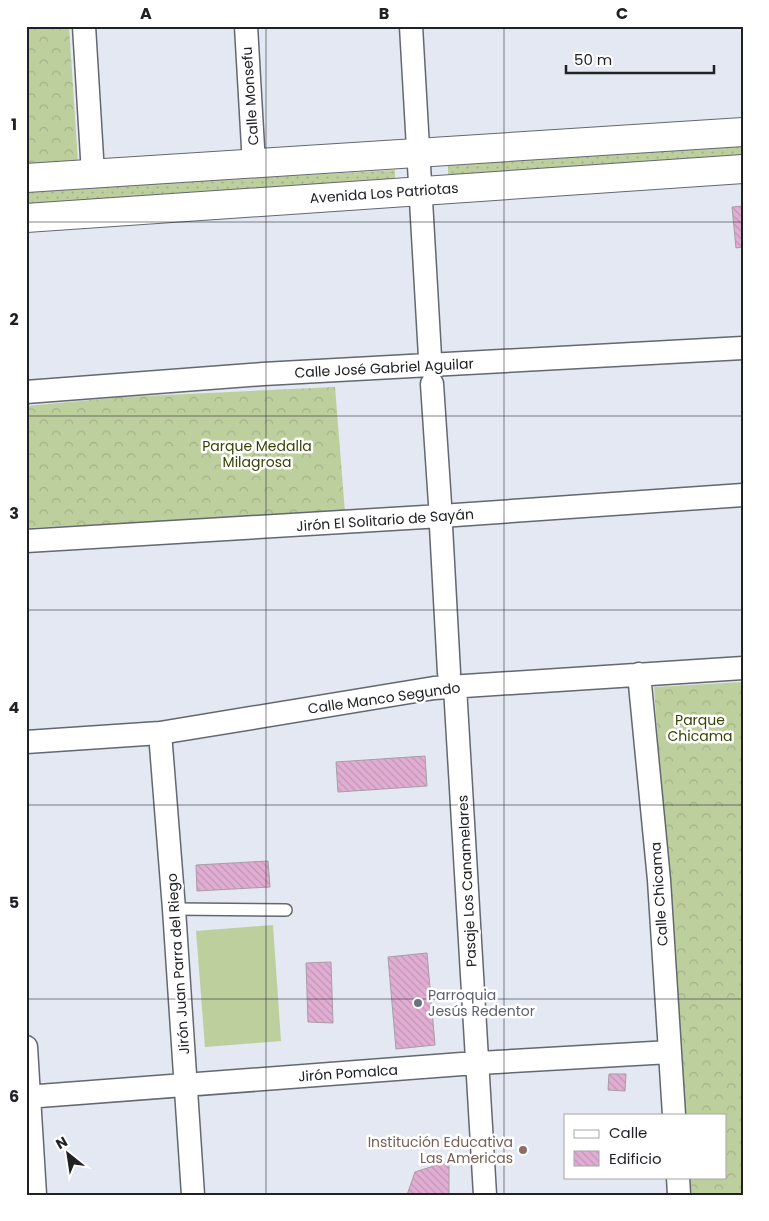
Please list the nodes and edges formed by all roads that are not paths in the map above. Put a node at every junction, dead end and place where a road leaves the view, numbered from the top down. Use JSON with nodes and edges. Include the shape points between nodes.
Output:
{"nodes":[{"id":1,"x":84,"y":26,"type":"edge"},
{"id":2,"x":246,"y":26,"type":"edge"},
{"id":3,"x":411,"y":26,"type":"edge"},
{"id":4,"x":743,"y":132,"type":"edge"},
{"id":5,"x":418,"y":154,"type":"junction"},
{"id":6,"x":254,"y":165,"type":"junction"},
{"id":7,"x":743,"y":169,"type":"edge"},
{"id":8,"x":93,"y":174,"type":"junction"},
{"id":9,"x":26,"y":178,"type":"edge"},
{"id":10,"x":420,"y":190,"type":"junction"},
{"id":11,"x":26,"y":218,"type":"edge"},
{"id":12,"x":743,"y":348,"type":"edge"},
{"id":13,"x":430,"y":356,"type":"dead end"},
{"id":14,"x":432,"y":384,"type":"dead end"},
{"id":15,"x":26,"y":392,"type":"edge"},
{"id":16,"x":743,"y":495,"type":"edge"},
{"id":17,"x":26,"y":541,"type":"edge"},
{"id":18,"x":743,"y":668,"type":"edge"},
{"id":19,"x":639,"y":674,"type":"junction"},
{"id":20,"x":452,"y":680,"type":"junction"},
{"id":21,"x":160,"y":733,"type":"junction"},
{"id":22,"x":26,"y":742,"type":"edge"},
{"id":23,"x":174,"y":909,"type":"junction"},
{"id":24,"x":286,"y":910,"type":"dead end"},
{"id":25,"x":26,"y":1047,"type":"edge"},
{"id":26,"x":670,"y":1052,"type":"junction"},
{"id":27,"x":478,"y":1064,"type":"junction"},
{"id":28,"x":186,"y":1086,"type":"junction"},
{"id":29,"x":28,"y":1097,"type":"edge"},
{"id":30,"x":674,"y":1114,"type":"edge"},
{"id":31,"x":678,"y":1178,"type":"edge"},
{"id":32,"x":35,"y":1195,"type":"edge"},
{"id":33,"x":192,"y":1195,"type":"edge"},
{"id":34,"x":485,"y":1195,"type":"edge"},
{"id":35,"x":679,"y":1195,"type":"edge"}],
"edges":[{"from":1,"to":8,"type":"street"},
{"from":2,"to":6,"type":"street","name":"Calle Monsefu"},
{"from":3,"to":5,"type":"street"},
{"from":4,"to":5,"type":"main road"},
{"from":5,"to":6,"type":"main road"},
{"from":5,"to":10,"type":"street"},
{"from":6,"to":8,"type":"main road"},
{"from":7,"to":10,"type":"main road","name":"Avenida Los Patriotas"},
{"from":8,"to":9,"type":"main road"},
{"from":10,"to":11,"type":"main road","name":"Avenida Los Patriotas"},
{"from":10,"to":13,"type":"street"},
{"from":12,"to":15,"type":"street","name":"Calle José Gabriel Aguilar","via":[[263,374]]},
{"from":14,"to":20,"type":"street","name":"Pasaje Los Canamelares"},
{"from":16,"to":17,"type":"street","name":"Jirón El Solitario de Sayán"},
{"from":18,"to":19,"type":"street","name":"Calle Manco Segundo"},
{"from":19,"to":20,"type":"street","name":"Calle Manco Segundo"},
{"from":19,"to":26,"type":"street","name":"Calle Chicama","via":[[659,880]]},
{"from":20,"to":21,"type":"street","name":"Calle Manco Segundo","via":[[378,697]]},
{"from":20,"to":27,"type":"street","name":"Pasaje Los Canamelares"},
{"from":21,"to":22,"type":"street","name":"Calle Manco Segundo"},
{"from":21,"to":23,"type":"street","name":"Jirón Juan Parra del Riego"},
{"from":23,"to":24,"type":"lane"},
{"from":23,"to":28,"type":"street","name":"Jirón Juan Parra del Riego"},
{"from":25,"to":29,"type":"street"},
{"from":26,"to":27,"type":"street","name":"Jirón Pomalca"},
{"from":26,"to":30,"type":"street","name":"Calle Chicama"},
{"from":27,"to":28,"type":"street","name":"Jirón Pomalca"},
{"from":27,"to":34,"type":"street","name":"Pasaje Los Canamelares"},
{"from":28,"to":29,"type":"street","name":"Jirón Pomalca"},
{"from":28,"to":33,"type":"street","name":"Jirón Juan Parra del Riego"},
{"from":29,"to":32,"type":"street"},
{"from":31,"to":35,"type":"street"}]}
